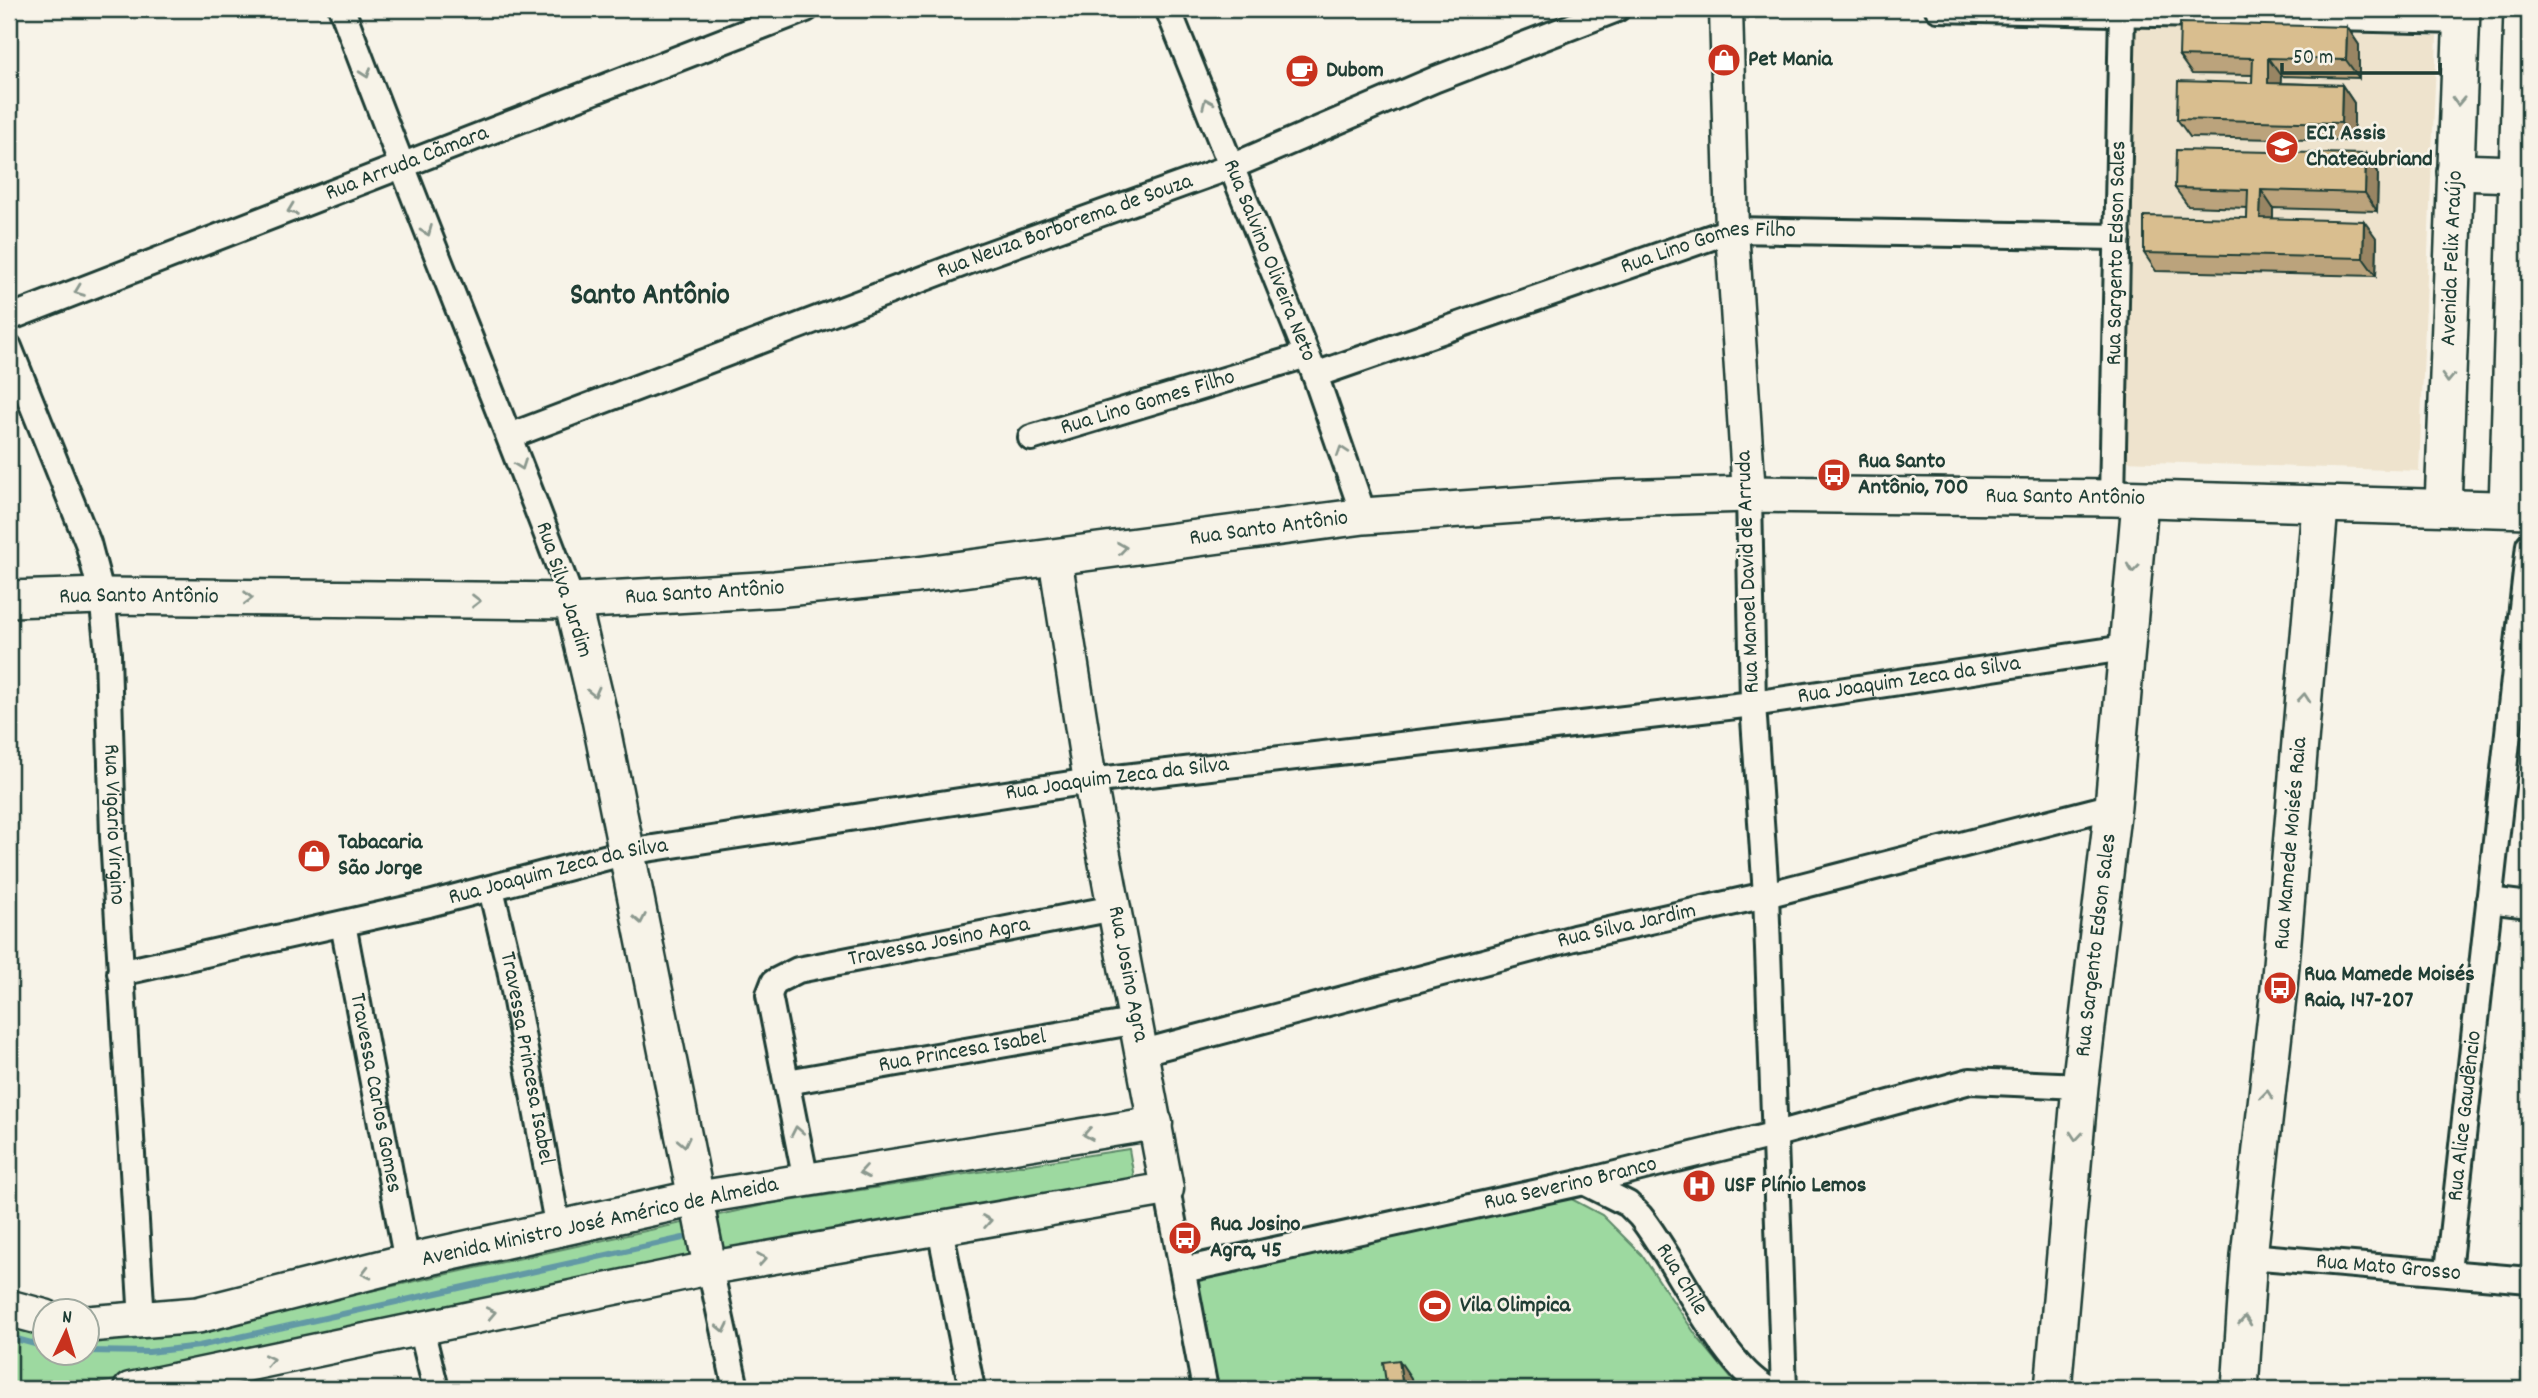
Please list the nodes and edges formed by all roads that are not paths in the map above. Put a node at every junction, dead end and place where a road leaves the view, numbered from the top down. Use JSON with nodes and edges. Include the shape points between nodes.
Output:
{"nodes":[{"id":1,"x":342,"y":9,"type":"edge"},
{"id":2,"x":806,"y":9,"type":"edge"},
{"id":3,"x":1168,"y":9,"type":"edge"},
{"id":4,"x":1617,"y":9,"type":"edge"},
{"id":5,"x":1726,"y":9,"type":"edge"},
{"id":6,"x":1938,"y":9,"type":"edge"},
{"id":7,"x":2522,"y":9,"type":"edge"},
{"id":8,"x":2122,"y":10,"type":"edge"},
{"id":9,"x":2461,"y":15,"type":"edge"},
{"id":10,"x":2524,"y":119,"type":"edge"},
{"id":11,"x":1233,"y":166,"type":"junction"},
{"id":12,"x":401,"y":168,"type":"junction"},
{"id":13,"x":2455,"y":172,"type":"junction"},
{"id":14,"x":2517,"y":174,"type":"junction"},
{"id":15,"x":1732,"y":230,"type":"junction"},
{"id":16,"x":2118,"y":237,"type":"junction"},
{"id":17,"x":9,"y":318,"type":"edge"},
{"id":18,"x":2520,"y":342,"type":"edge"},
{"id":19,"x":9,"y":347,"type":"edge"},
{"id":20,"x":1311,"y":365,"type":"junction"},
{"id":21,"x":510,"y":436,"type":"junction"},
{"id":22,"x":1031,"y":438,"type":"dead end"},
{"id":23,"x":1749,"y":494,"type":"junction"},
{"id":24,"x":2126,"y":499,"type":"junction"},
{"id":25,"x":2443,"y":506,"type":"junction"},
{"id":26,"x":2320,"y":507,"type":"junction"},
{"id":27,"x":2518,"y":509,"type":"edge"},
{"id":28,"x":1364,"y":516,"type":"junction"},
{"id":29,"x":2529,"y":545,"type":"edge"},
{"id":30,"x":1055,"y":557,"type":"junction"},
{"id":31,"x":102,"y":596,"type":"junction"},
{"id":32,"x":9,"y":599,"type":"edge"},
{"id":33,"x":572,"y":601,"type":"junction"},
{"id":34,"x":2125,"y":648,"type":"junction"},
{"id":35,"x":1753,"y":704,"type":"junction"},
{"id":36,"x":1090,"y":781,"type":"junction"},
{"id":37,"x":2113,"y":806,"type":"junction"},
{"id":38,"x":627,"y":852,"type":"junction"},
{"id":39,"x":491,"y":889,"type":"junction"},
{"id":40,"x":1766,"y":895,"type":"junction"},
{"id":41,"x":2489,"y":900,"type":"junction"},
{"id":42,"x":2529,"y":905,"type":"edge"},
{"id":43,"x":1114,"y":908,"type":"junction"},
{"id":44,"x":343,"y":924,"type":"junction"},
{"id":45,"x":120,"y":973,"type":"junction"},
{"id":46,"x":1138,"y":1021,"type":"junction"},
{"id":47,"x":1143,"y":1052,"type":"junction"},
{"id":48,"x":787,"y":1082,"type":"junction"},
{"id":49,"x":2080,"y":1086,"type":"junction"},
{"id":50,"x":1156,"y":1123,"type":"junction"},
{"id":51,"x":1773,"y":1135,"type":"junction"},
{"id":52,"x":806,"y":1181,"type":"junction"},
{"id":53,"x":1584,"y":1182,"type":"junction"},
{"id":54,"x":1167,"y":1189,"type":"junction"},
{"id":55,"x":697,"y":1203,"type":"junction"},
{"id":56,"x":558,"y":1228,"type":"junction"},
{"id":57,"x":940,"y":1229,"type":"junction"},
{"id":58,"x":2249,"y":1256,"type":"junction"},
{"id":59,"x":407,"y":1262,"type":"junction"},
{"id":60,"x":709,"y":1262,"type":"junction"},
{"id":61,"x":1183,"y":1270,"type":"junction"},
{"id":62,"x":2448,"y":1271,"type":"junction"},
{"id":63,"x":2529,"y":1280,"type":"edge"},
{"id":64,"x":9,"y":1308,"type":"edge"},
{"id":65,"x":32,"y":1314,"type":"edge"},
{"id":66,"x":142,"y":1321,"type":"junction"},
{"id":67,"x":102,"y":1323,"type":"edge"},
{"id":68,"x":421,"y":1328,"type":"junction"},
{"id":69,"x":224,"y":1380,"type":"edge"},
{"id":70,"x":130,"y":1389,"type":"edge"},
{"id":71,"x":436,"y":1389,"type":"edge"},
{"id":72,"x":736,"y":1389,"type":"edge"},
{"id":73,"x":972,"y":1389,"type":"edge"},
{"id":74,"x":1205,"y":1389,"type":"edge"},
{"id":75,"x":1768,"y":1389,"type":"edge"},
{"id":76,"x":1784,"y":1389,"type":"edge"},
{"id":77,"x":2053,"y":1389,"type":"edge"},
{"id":78,"x":2240,"y":1389,"type":"edge"}],
"edges":[{"from":1,"to":12,"type":"street","name":"Rua Silva Jardim","one_way":true},
{"from":2,"to":12,"type":"street","name":"Rua Arruda Cãmara","via":[[544,108]]},
{"from":11,"to":3,"type":"street","name":"Rua Salvino Oliveira Neto","one_way":true},
{"from":4,"to":11,"type":"street","name":"Rua Neuza Borborema de Souza","via":[[1436,79]]},
{"from":5,"to":15,"type":"street","name":"Rua Manoel David de Arruda"},
{"from":6,"to":8,"type":"street"},
{"from":7,"to":10,"type":"main road"},
{"from":8,"to":9,"type":"street"},
{"from":8,"to":16,"type":"street","name":"Rua Sargento Edson Sales"},
{"from":9,"to":13,"type":"main road","name":"Avenida Felix Araújo","one_way":true},
{"from":10,"to":14,"type":"main road"},
{"from":11,"to":20,"type":"street","name":"Rua Salvino Oliveira Neto"},
{"from":11,"to":21,"type":"street","name":"Rua Neuza Borborema de Souza","via":[[979,257]]},
{"from":12,"to":17,"type":"street","name":"Rua Arruda Cãmara","one_way":true},
{"from":12,"to":21,"type":"street","name":"Rua Silva Jardim","one_way":true},
{"from":13,"to":14,"type":"main road"},
{"from":13,"to":25,"type":"main road","name":"Avenida Felix Araújo","one_way":true},
{"from":14,"to":18,"type":"main road"},
{"from":15,"to":16,"type":"street","name":"Rua Lino Gomes Filho"},
{"from":15,"to":20,"type":"street","name":"Rua Lino Gomes Filho"},
{"from":15,"to":23,"type":"street","name":"Rua Manoel David de Arruda"},
{"from":16,"to":24,"type":"street","name":"Rua Sargento Edson Sales"},
{"from":18,"to":27,"type":"main road"},
{"from":19,"to":31,"type":"street","name":"Rua Vigário Virgino","via":[[88,543]]},
{"from":20,"to":22,"type":"street","name":"Rua Lino Gomes Filho"},
{"from":28,"to":20,"type":"street","name":"Rua Salvino Oliveira Neto","one_way":true},
{"from":21,"to":33,"type":"street","name":"Rua Silva Jardim","one_way":true},
{"from":23,"to":24,"type":"main road","name":"Rua Santo Antônio"},
{"from":23,"to":28,"type":"main road","name":"Rua Santo Antônio"},
{"from":23,"to":35,"type":"street","name":"Rua Manoel David de Arruda"},
{"from":24,"to":26,"type":"main road","name":"Rua Santo Antônio"},
{"from":24,"to":34,"type":"main road","name":"Rua Sargento Edson Sales","one_way":true},
{"from":25,"to":26,"type":"main road","name":"Rua Santo Antônio"},
{"from":25,"to":27,"type":"main road","name":"Rua Santo Antônio"},
{"from":58,"to":26,"type":"main road","name":"Rua Mamede Moisés Raia","one_way":true,"via":[[2279,988]]},
{"from":30,"to":28,"type":"main road","name":"Rua Santo Antônio","one_way":true},
{"from":29,"to":41,"type":"street","name":"Rua Alice Gaudêncio"},
{"from":30,"to":33,"type":"main road","name":"Rua Santo Antônio","via":[[775,589]]},
{"from":30,"to":36,"type":"street","name":"Rua Josino Agra"},
{"from":31,"to":32,"type":"main road","name":"Rua Santo Antônio"},
{"from":31,"to":33,"type":"main road","name":"Rua Santo Antônio","one_way":true},
{"from":31,"to":45,"type":"street","name":"Rua Vigário Virgino"},
{"from":33,"to":38,"type":"main road","name":"Rua Silva Jardim","one_way":true},
{"from":34,"to":35,"type":"street","name":"Rua Joaquim Zeca da Silva"},
{"from":34,"to":37,"type":"main road","name":"Rua Sargento Edson Sales"},
{"from":35,"to":36,"type":"street","name":"Rua Joaquim Zeca da Silva"},
{"from":35,"to":40,"type":"street","name":"Rua Manoel David de Arruda"},
{"from":36,"to":38,"type":"street","name":"Rua Joaquim Zeca da Silva"},
{"from":36,"to":43,"type":"street","name":"Rua Josino Agra"},
{"from":37,"to":40,"type":"street","name":"Rua Silva Jardim"},
{"from":37,"to":49,"type":"main road","name":"Rua Sargento Edson Sales"},
{"from":38,"to":39,"type":"street","name":"Rua Joaquim Zeca da Silva"},
{"from":38,"to":55,"type":"main road","name":"Rua Silva Jardim","one_way":true},
{"from":39,"to":44,"type":"street","name":"Rua Joaquim Zeca da Silva"},
{"from":39,"to":56,"type":"street","name":"Travessa Princesa Isabel"},
{"from":40,"to":47,"type":"street","name":"Rua Silva Jardim","via":[[1574,938]]},
{"from":40,"to":51,"type":"street","name":"Rua Manoel David de Arruda"},
{"from":41,"to":42,"type":"street"},
{"from":41,"to":62,"type":"street","name":"Rua Alice Gaudêncio"},
{"from":43,"to":46,"type":"street","name":"Rua Josino Agra"},
{"from":43,"to":48,"type":"street","name":"Travessa Josino Agra","via":[[781,977],[769,995]]},
{"from":44,"to":45,"type":"street","name":"Rua Joaquim Zeca da Silva"},
{"from":44,"to":59,"type":"street","name":"Travessa Carlos Gomes"},
{"from":45,"to":66,"type":"street","name":"Rua Vigário Virgino"},
{"from":46,"to":47,"type":"street","name":"Rua Josino Agra"},
{"from":46,"to":48,"type":"street","name":"Rua Princesa Isabel"},
{"from":47,"to":50,"type":"street","name":"Rua Josino Agra"},
{"from":52,"to":48,"type":"street","one_way":true},
{"from":49,"to":51,"type":"street","name":"Rua Severino Branco","via":[[1970,1081]]},
{"from":49,"to":77,"type":"main road","name":"Rua Sargento Edson Sales","one_way":true},
{"from":50,"to":52,"type":"street","name":"Avenida Ministro José Américo de Almeida","one_way":true},
{"from":50,"to":54,"type":"street","name":"Rua Josino Agra"},
{"from":51,"to":53,"type":"street","name":"Rua Severino Branco"},
{"from":51,"to":76,"type":"street","name":"Rua Manoel David de Arruda"},
{"from":52,"to":55,"type":"street","name":"Avenida Ministro José Américo de Almeida"},
{"from":53,"to":61,"type":"street","name":"Rua Severino Branco"},
{"from":53,"to":75,"type":"street","name":"Rua Chile","via":[[1628,1204],[1640,1216],[1722,1341]]},
{"from":57,"to":54,"type":"street","one_way":true},
{"from":54,"to":61,"type":"street","name":"Rua Josino Agra"},
{"from":55,"to":56,"type":"main road","name":"Avenida Ministro José Américo de Almeida"},
{"from":55,"to":60,"type":"street"},
{"from":56,"to":59,"type":"main road","name":"Avenida Ministro José Américo de Almeida"},
{"from":60,"to":57,"type":"street","one_way":true},
{"from":57,"to":73,"type":"street"},
{"from":58,"to":62,"type":"street","name":"Rua Mato Grosso"},
{"from":78,"to":58,"type":"main road","name":"Rua Mamede Moisés Raia","one_way":true},
{"from":59,"to":66,"type":"main road","name":"Avenida Ministro José Américo de Almeida","one_way":true,"via":[[198,1315]]},
{"from":68,"to":60,"type":"street","one_way":true},
{"from":60,"to":72,"type":"street","one_way":true},
{"from":61,"to":74,"type":"street","name":"Rua Josino Agra"},
{"from":62,"to":63,"type":"street","name":"Rua Mato Grosso"},
{"from":64,"to":65,"type":"main road"},
{"from":66,"to":67,"type":"main road","name":"Avenida Ministro José Américo de Almeida"},
{"from":69,"to":68,"type":"street","one_way":true},
{"from":68,"to":71,"type":"street"},
{"from":69,"to":70,"type":"street"}]}
